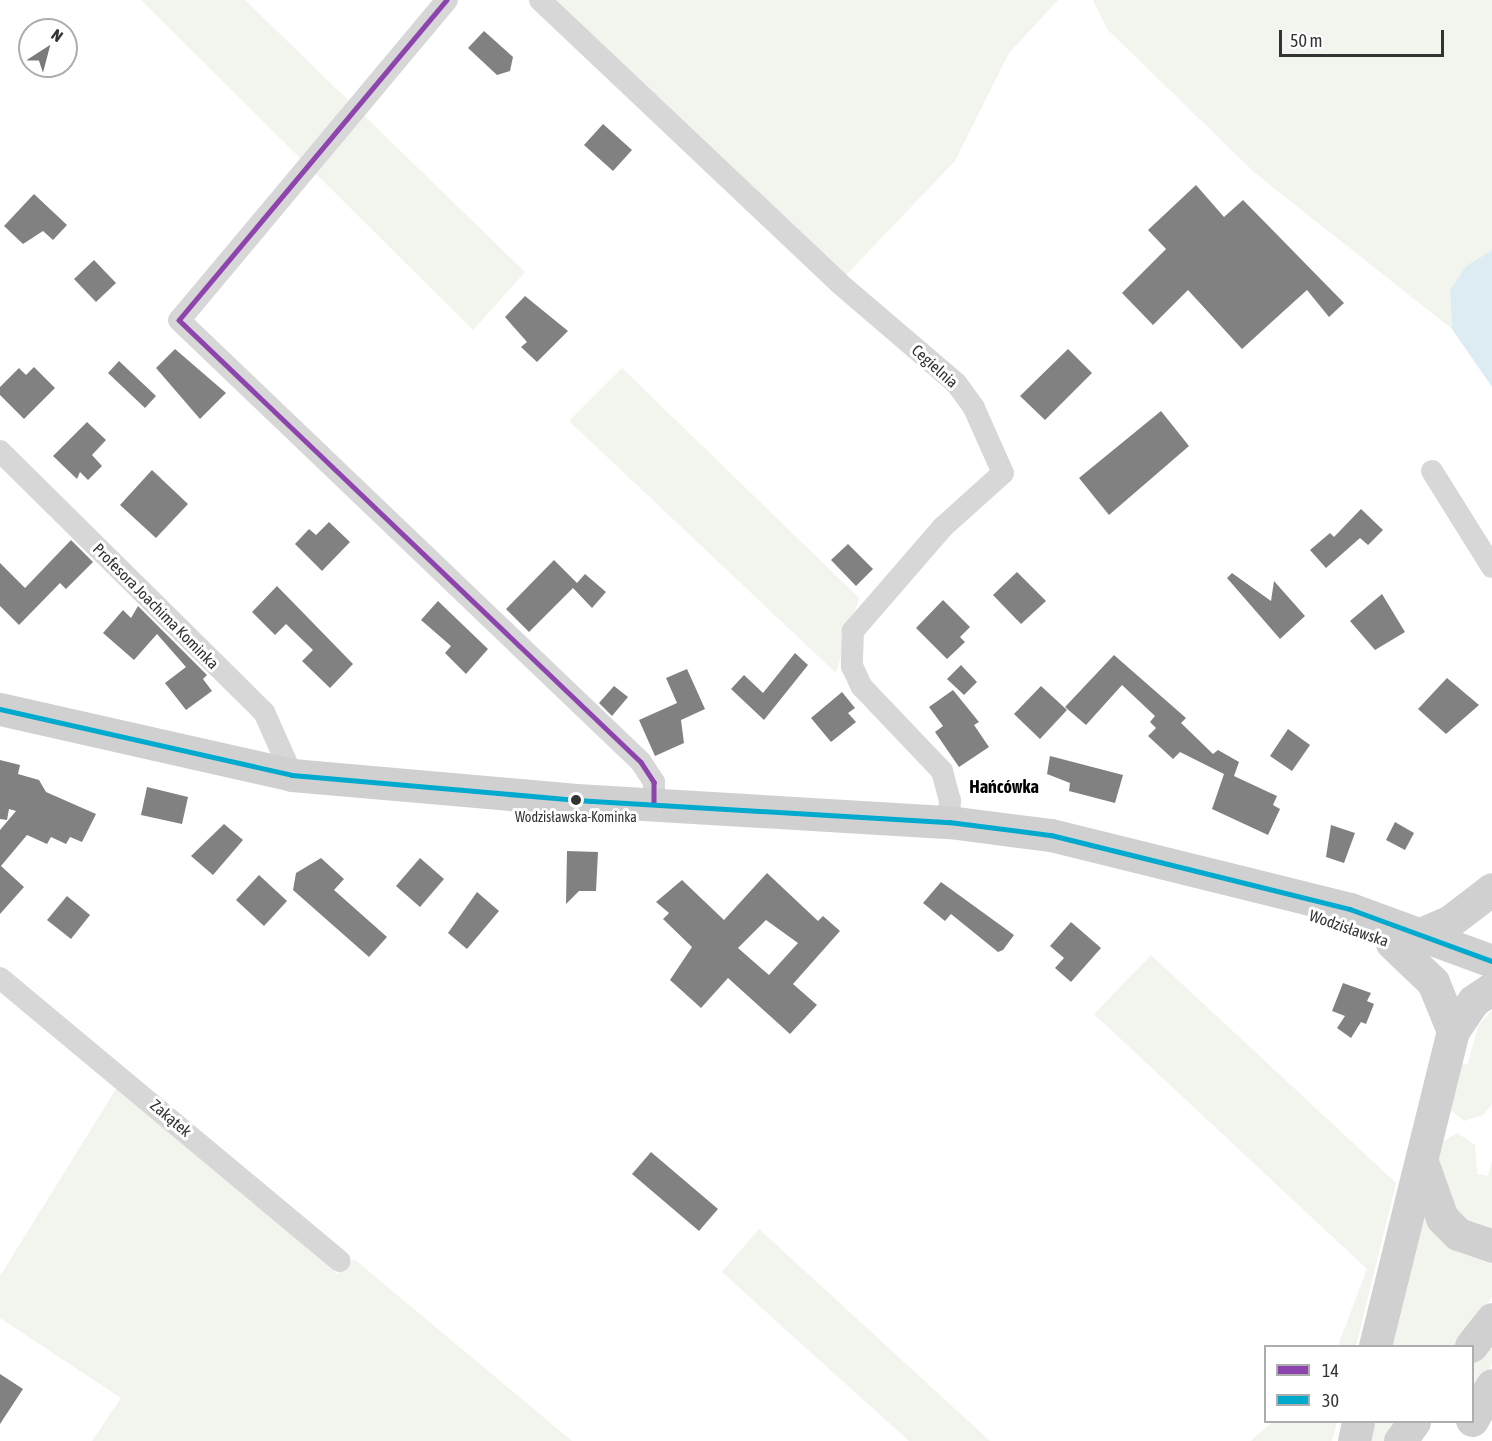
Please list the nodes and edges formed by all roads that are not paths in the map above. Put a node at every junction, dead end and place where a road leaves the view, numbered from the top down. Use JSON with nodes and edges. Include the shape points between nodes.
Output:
{"nodes":[{"id":1,"x":447,"y":0,"type":"edge"},
{"id":2,"x":540,"y":0,"type":"edge"},
{"id":3,"x":0,"y":451,"type":"edge"},
{"id":4,"x":1432,"y":471,"type":"dead end"},
{"id":5,"x":1492,"y":567,"type":"edge"},
{"id":6,"x":0,"y":709,"type":"edge"},
{"id":7,"x":292,"y":775,"type":"junction"},
{"id":8,"x":654,"y":804,"type":"junction"},
{"id":9,"x":949,"y":822,"type":"junction"},
{"id":10,"x":1492,"y":889,"type":"edge"},
{"id":11,"x":1407,"y":938,"type":"junction"},
{"id":12,"x":1492,"y":961,"type":"edge"},
{"id":13,"x":1492,"y":976,"type":"edge"},
{"id":14,"x":0,"y":978,"type":"edge"},
{"id":15,"x":1492,"y":988,"type":"edge"},
{"id":16,"x":1453,"y":1032,"type":"junction"},
{"id":17,"x":1422,"y":1162,"type":"junction"},
{"id":18,"x":1492,"y":1246,"type":"edge"},
{"id":19,"x":340,"y":1261,"type":"dead end"},
{"id":20,"x":1492,"y":1319,"type":"edge"},
{"id":21,"x":1376,"y":1345,"type":"edge"},
{"id":22,"x":1473,"y":1345,"type":"edge"},
{"id":23,"x":1492,"y":1385,"type":"edge"},
{"id":24,"x":1474,"y":1417,"type":"edge"},
{"id":25,"x":1358,"y":1423,"type":"edge"},
{"id":26,"x":1413,"y":1423,"type":"edge"},
{"id":27,"x":1471,"y":1423,"type":"edge"},
{"id":28,"x":1354,"y":1441,"type":"edge"},
{"id":29,"x":1400,"y":1441,"type":"edge"},
{"id":30,"x":1459,"y":1441,"type":"edge"}],
"edges":[{"from":1,"to":8,"type":"street","via":[[179,320],[641,762],[654,782]]},
{"from":2,"to":9,"type":"street","name":"Cegielnia","via":[[839,283],[956,383],[974,408],[1003,473],[943,527],[853,631],[852,666],[862,687],[942,771],[950,800]]},
{"from":3,"to":7,"type":"street","name":"Profesora Joachima Kominka","via":[[264,712]]},
{"from":4,"to":5,"type":"street"},
{"from":6,"to":7,"type":"main road","name":"Wodzisławska"},
{"from":7,"to":8,"type":"main road","name":"Wodzisławska"},
{"from":8,"to":9,"type":"main road","name":"Wodzisławska"},
{"from":9,"to":11,"type":"main road","name":"Wodzisławska","via":[[1071,839],[1209,874],[1261,898]]},
{"from":10,"to":11,"type":"main road","via":[[1449,922]]},
{"from":11,"to":12,"type":"main road","name":"Wodzisławska"},
{"from":11,"to":13,"type":"main road","name":"Wodzisławska"},
{"from":11,"to":16,"type":"main road","via":[[1433,982]]},
{"from":14,"to":19,"type":"street","name":"Zakątek"},
{"from":15,"to":16,"type":"main road","via":[[1473,1002]]},
{"from":16,"to":17,"type":"main road"},
{"from":17,"to":18,"type":"main road","via":[[1442,1218],[1458,1234]]},
{"from":17,"to":21,"type":"main road"},
{"from":20,"to":22,"type":"main road"},
{"from":23,"to":24,"type":"main road"},
{"from":25,"to":28,"type":"main road"},
{"from":26,"to":29,"type":"main road"},
{"from":27,"to":30,"type":"main road"}]}
